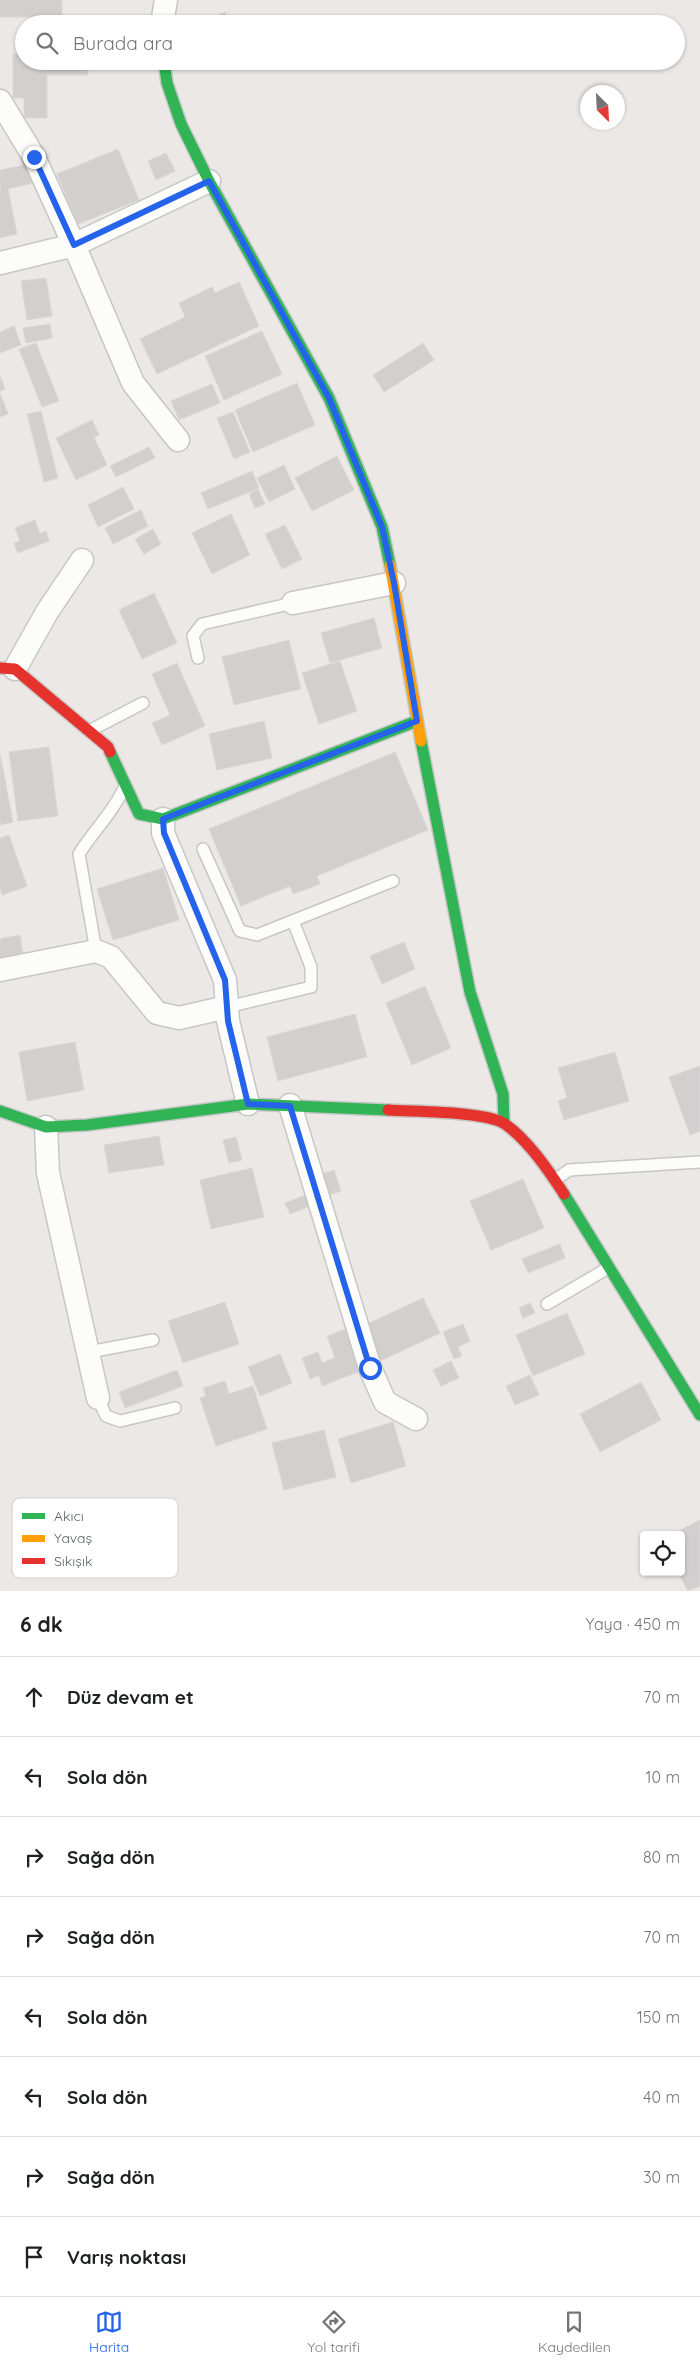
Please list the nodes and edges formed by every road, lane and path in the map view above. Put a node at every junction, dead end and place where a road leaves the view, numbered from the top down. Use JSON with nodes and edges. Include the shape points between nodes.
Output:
{"nodes":[{"id":1,"x":166,"y":0,"type":"edge"},
{"id":2,"x":164,"y":15,"type":"edge"},
{"id":3,"x":165,"y":70,"type":"edge"},
{"id":4,"x":0,"y":101,"type":"edge"},
{"id":5,"x":209,"y":181,"type":"junction"},
{"id":6,"x":74,"y":245,"type":"junction"},
{"id":7,"x":0,"y":263,"type":"edge"},
{"id":8,"x":178,"y":440,"type":"dead end"},
{"id":9,"x":82,"y":560,"type":"dead end"},
{"id":10,"x":394,"y":583,"type":"junction"},
{"id":11,"x":293,"y":603,"type":"joint"},
{"id":12,"x":198,"y":658,"type":"dead end"},
{"id":13,"x":8,"y":668,"type":"edge"},
{"id":14,"x":143,"y":703,"type":"dead end"},
{"id":15,"x":417,"y":721,"type":"junction"},
{"id":16,"x":90,"y":731,"type":"junction"},
{"id":17,"x":125,"y":786,"type":"junction"},
{"id":18,"x":163,"y":819,"type":"junction"},
{"id":19,"x":203,"y":849,"type":"dead end"},
{"id":20,"x":394,"y":881,"type":"dead end"},
{"id":21,"x":293,"y":921,"type":"junction"},
{"id":22,"x":96,"y":952,"type":"junction"},
{"id":23,"x":0,"y":970,"type":"edge"},
{"id":24,"x":227,"y":1007,"type":"junction"},
{"id":25,"x":248,"y":1104,"type":"junction"},
{"id":26,"x":290,"y":1106,"type":"junction"},
{"id":27,"x":0,"y":1111,"type":"edge"},
{"id":28,"x":504,"y":1123,"type":"junction"},
{"id":29,"x":46,"y":1127,"type":"junction"},
{"id":30,"x":700,"y":1162,"type":"edge"},
{"id":31,"x":554,"y":1180,"type":"junction"},
{"id":32,"x":608,"y":1268,"type":"junction"},
{"id":33,"x":547,"y":1304,"type":"dead end"},
{"id":34,"x":153,"y":1340,"type":"dead end"},
{"id":35,"x":89,"y":1352,"type":"junction"},
{"id":36,"x":98,"y":1398,"type":"joint"},
{"id":37,"x":175,"y":1408,"type":"dead end"},
{"id":38,"x":700,"y":1415,"type":"edge"},
{"id":39,"x":416,"y":1419,"type":"dead end"}],
"edges":[{"from":1,"to":2,"type":"street"},
{"from":3,"to":5,"type":"street","via":[[181,124]]},
{"from":4,"to":6,"type":"street","via":[[34,157]]},
{"from":5,"to":6,"type":"street"},
{"from":5,"to":10,"type":"street","via":[[329,398],[382,527]]},
{"from":6,"to":7,"type":"street"},
{"from":6,"to":8,"type":"street","via":[[132,383]]},
{"from":9,"to":13,"type":"street"},
{"from":10,"to":11,"type":"street"},
{"from":10,"to":15,"type":"street"},
{"from":11,"to":12,"type":"lane","via":[[202,624],[194,636]]},
{"from":13,"to":16,"type":"street"},
{"from":14,"to":16,"type":"lane"},
{"from":15,"to":18,"type":"street"},
{"from":15,"to":28,"type":"street","via":[[470,992],[503,1094]]},
{"from":16,"to":17,"type":"street","via":[[108,747]]},
{"from":17,"to":18,"type":"street","via":[[139,814]]},
{"from":17,"to":22,"type":"lane","via":[[116,806],[79,854]]},
{"from":18,"to":24,"type":"street","via":[[164,833],[225,980]]},
{"from":19,"to":21,"type":"lane","via":[[240,930],[257,934]]},
{"from":20,"to":21,"type":"lane"},
{"from":21,"to":24,"type":"lane","via":[[311,967],[311,987]]},
{"from":22,"to":23,"type":"street"},
{"from":22,"to":24,"type":"street","via":[[111,957],[157,1013],[180,1018]]},
{"from":24,"to":25,"type":"street"},
{"from":25,"to":26,"type":"street"},
{"from":25,"to":29,"type":"street","via":[[87,1125]]},
{"from":26,"to":28,"type":"street","via":[[468,1114]]},
{"from":26,"to":39,"type":"street","via":[[370,1368],[385,1402]]},
{"from":27,"to":29,"type":"street"},
{"from":28,"to":31,"type":"street"},
{"from":29,"to":35,"type":"street","via":[[48,1173]]},
{"from":30,"to":31,"type":"lane","via":[[569,1170]]},
{"from":31,"to":32,"type":"street"},
{"from":32,"to":33,"type":"lane"},
{"from":32,"to":38,"type":"street"},
{"from":34,"to":35,"type":"lane"},
{"from":35,"to":36,"type":"street"},
{"from":36,"to":37,"type":"lane","via":[[106,1416],[120,1421]]}]}
